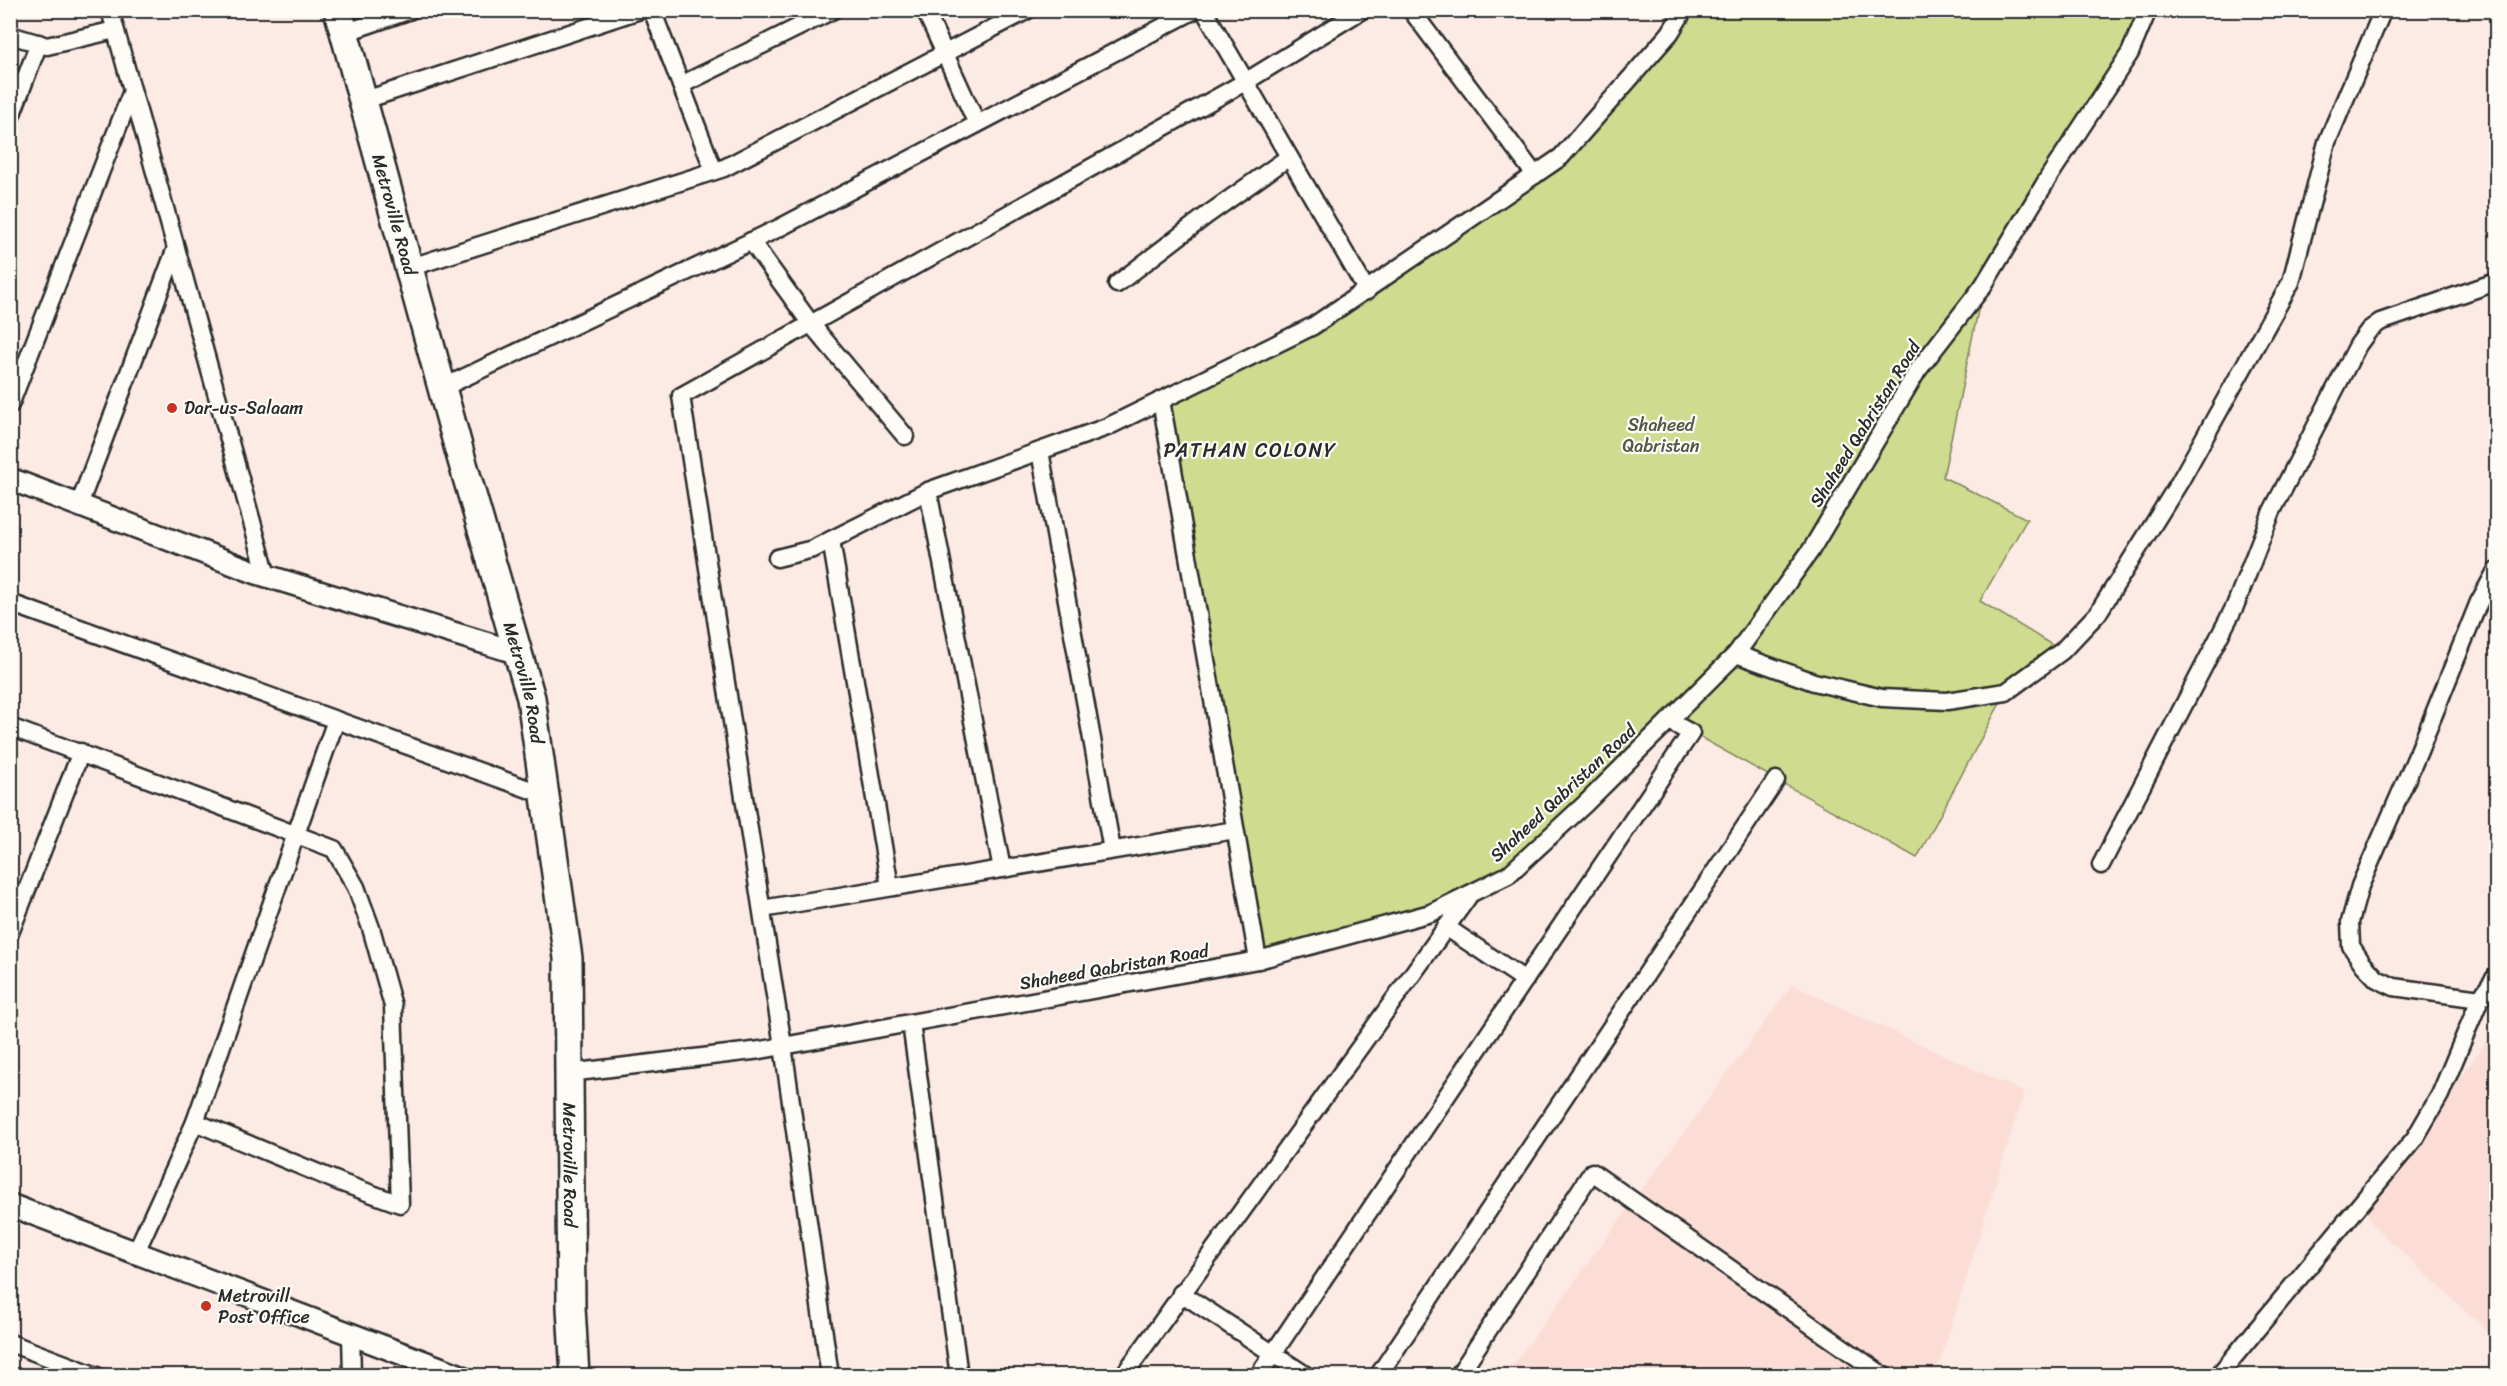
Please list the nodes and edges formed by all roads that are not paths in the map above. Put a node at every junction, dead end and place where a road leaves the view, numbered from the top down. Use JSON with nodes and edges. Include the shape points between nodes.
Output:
{"nodes":[{"id":1,"x":110,"y":10,"type":"edge"},
{"id":2,"x":411,"y":10,"type":"edge"},
{"id":3,"x":640,"y":10,"type":"edge"},
{"id":4,"x":652,"y":10,"type":"edge"},
{"id":5,"x":832,"y":10,"type":"edge"},
{"id":6,"x":925,"y":10,"type":"edge"},
{"id":7,"x":1028,"y":10,"type":"edge"},
{"id":8,"x":1195,"y":10,"type":"edge"},
{"id":9,"x":1204,"y":10,"type":"edge"},
{"id":10,"x":1362,"y":10,"type":"edge"},
{"id":11,"x":1411,"y":10,"type":"edge"},
{"id":12,"x":1684,"y":10,"type":"edge"},
{"id":13,"x":2148,"y":10,"type":"edge"},
{"id":14,"x":2383,"y":10,"type":"edge"},
{"id":15,"x":341,"y":22,"type":"edge"},
{"id":16,"x":115,"y":30,"type":"junction"},
{"id":17,"x":10,"y":35,"type":"edge"},
{"id":18,"x":39,"y":44,"type":"junction"},
{"id":19,"x":945,"y":54,"type":"junction"},
{"id":20,"x":1245,"y":82,"type":"junction"},
{"id":21,"x":681,"y":85,"type":"junction"},
{"id":22,"x":132,"y":91,"type":"junction"},
{"id":23,"x":362,"y":101,"type":"junction"},
{"id":24,"x":10,"y":119,"type":"edge"},
{"id":25,"x":977,"y":124,"type":"junction"},
{"id":26,"x":1289,"y":157,"type":"junction"},
{"id":27,"x":714,"y":171,"type":"junction"},
{"id":28,"x":1535,"y":175,"type":"junction"},
{"id":29,"x":751,"y":241,"type":"junction"},
{"id":30,"x":176,"y":248,"type":"junction"},
{"id":31,"x":408,"y":268,"type":"junction"},
{"id":32,"x":2496,"y":282,"type":"edge"},
{"id":33,"x":1117,"y":284,"type":"dead end"},
{"id":34,"x":1367,"y":291,"type":"junction"},
{"id":35,"x":812,"y":324,"type":"junction"},
{"id":36,"x":442,"y":388,"type":"junction"},
{"id":37,"x":1161,"y":400,"type":"junction"},
{"id":38,"x":10,"y":405,"type":"edge"},
{"id":39,"x":905,"y":436,"type":"dead end"},
{"id":40,"x":1040,"y":451,"type":"junction"},
{"id":41,"x":10,"y":479,"type":"edge"},
{"id":42,"x":928,"y":491,"type":"junction"},
{"id":43,"x":79,"y":505,"type":"junction"},
{"id":44,"x":831,"y":540,"type":"junction"},
{"id":45,"x":777,"y":558,"type":"dead end"},
{"id":46,"x":2496,"y":571,"type":"edge"},
{"id":47,"x":267,"y":576,"type":"junction"},
{"id":48,"x":10,"y":603,"type":"edge"},
{"id":49,"x":518,"y":653,"type":"junction"},
{"id":50,"x":1736,"y":654,"type":"junction"},
{"id":51,"x":336,"y":720,"type":"junction"},
{"id":52,"x":1669,"y":721,"type":"junction"},
{"id":53,"x":10,"y":727,"type":"edge"},
{"id":54,"x":81,"y":752,"type":"junction"},
{"id":55,"x":1776,"y":780,"type":"dead end"},
{"id":56,"x":545,"y":795,"type":"junction"},
{"id":57,"x":1236,"y":830,"type":"junction"},
{"id":58,"x":297,"y":835,"type":"junction"},
{"id":59,"x":1112,"y":850,"type":"junction"},
{"id":60,"x":2101,"y":865,"type":"dead end"},
{"id":61,"x":1002,"y":869,"type":"junction"},
{"id":62,"x":890,"y":887,"type":"junction"},
{"id":63,"x":1470,"y":894,"type":"junction"},
{"id":64,"x":762,"y":909,"type":"junction"},
{"id":65,"x":1446,"y":927,"type":"junction"},
{"id":66,"x":10,"y":933,"type":"edge"},
{"id":67,"x":1258,"y":960,"type":"junction"},
{"id":68,"x":2496,"y":976,"type":"edge"},
{"id":69,"x":1525,"y":980,"type":"junction"},
{"id":70,"x":2480,"y":999,"type":"junction"},
{"id":71,"x":911,"y":1023,"type":"junction"},
{"id":72,"x":783,"y":1046,"type":"junction"},
{"id":73,"x":569,"y":1073,"type":"junction"},
{"id":74,"x":195,"y":1122,"type":"junction"},
{"id":75,"x":10,"y":1205,"type":"edge"},
{"id":76,"x":135,"y":1254,"type":"junction"},
{"id":77,"x":1181,"y":1293,"type":"junction"},
{"id":78,"x":351,"y":1334,"type":"junction"},
{"id":79,"x":10,"y":1344,"type":"edge"},
{"id":80,"x":1273,"y":1353,"type":"junction"},
{"id":81,"x":97,"y":1376,"type":"edge"},
{"id":82,"x":352,"y":1376,"type":"edge"},
{"id":83,"x":461,"y":1376,"type":"edge"},
{"id":84,"x":575,"y":1376,"type":"edge"},
{"id":85,"x":830,"y":1376,"type":"edge"},
{"id":86,"x":959,"y":1376,"type":"edge"},
{"id":87,"x":1123,"y":1376,"type":"edge"},
{"id":88,"x":1258,"y":1376,"type":"edge"},
{"id":89,"x":1307,"y":1376,"type":"edge"},
{"id":90,"x":1378,"y":1376,"type":"edge"},
{"id":91,"x":1458,"y":1376,"type":"edge"},
{"id":92,"x":1884,"y":1376,"type":"edge"},
{"id":93,"x":2218,"y":1376,"type":"edge"}],
"edges":[{"from":1,"to":16,"type":"street"},
{"from":2,"to":15,"type":"street"},
{"from":3,"to":23,"type":"street"},
{"from":4,"to":21,"type":"street"},
{"from":5,"to":21,"type":"street"},
{"from":6,"to":19,"type":"street"},
{"from":7,"to":19,"type":"street"},
{"from":8,"to":25,"type":"street"},
{"from":9,"to":20,"type":"street"},
{"from":10,"to":20,"type":"street"},
{"from":11,"to":28,"type":"street"},
{"from":12,"to":28,"type":"street","via":[[1670,33],[1561,157]]},
{"from":13,"to":50,"type":"street","name":"Shaheed Qabristan Road","via":[[2130,53],[1983,286],[1918,370],[1811,550]]},
{"from":14,"to":50,"type":"street","via":[[2327,141],[2291,282],[2166,503],[2098,613],[2062,651],[2006,692],[1947,701],[1882,698],[1814,682]]},
{"from":15,"to":23,"type":"main road","name":"Metroville Road"},
{"from":16,"to":18,"type":"street","via":[[47,46]]},
{"from":16,"to":22,"type":"street"},
{"from":17,"to":18,"type":"street"},
{"from":18,"to":24,"type":"street"},
{"from":19,"to":25,"type":"street"},
{"from":19,"to":27,"type":"street"},
{"from":20,"to":26,"type":"street"},
{"from":20,"to":35,"type":"street"},
{"from":21,"to":27,"type":"street"},
{"from":22,"to":30,"type":"street"},
{"from":22,"to":38,"type":"street"},
{"from":23,"to":31,"type":"main road","name":"Metroville Road"},
{"from":25,"to":29,"type":"street"},
{"from":26,"to":33,"type":"street"},
{"from":26,"to":34,"type":"street"},
{"from":27,"to":31,"type":"street"},
{"from":28,"to":34,"type":"street"},
{"from":29,"to":35,"type":"street"},
{"from":29,"to":36,"type":"street"},
{"from":30,"to":43,"type":"street"},
{"from":30,"to":47,"type":"street"},
{"from":31,"to":36,"type":"main road","name":"Metroville Road"},
{"from":32,"to":60,"type":"street","via":[[2380,322],[2358,345],[2271,511],[2235,606]]},
{"from":34,"to":37,"type":"street","via":[[1313,326]]},
{"from":35,"to":39,"type":"street"},
{"from":35,"to":64,"type":"street","via":[[681,396]]},
{"from":36,"to":49,"type":"main road","name":"Metroville Road"},
{"from":37,"to":40,"type":"street","via":[[1107,427]]},
{"from":37,"to":57,"type":"street"},
{"from":40,"to":42,"type":"street"},
{"from":40,"to":59,"type":"street"},
{"from":41,"to":43,"type":"street"},
{"from":42,"to":44,"type":"street"},
{"from":42,"to":61,"type":"street"},
{"from":43,"to":47,"type":"street"},
{"from":44,"to":45,"type":"street"},
{"from":44,"to":62,"type":"street"},
{"from":46,"to":70,"type":"street","via":[[2479,602],[2360,886],[2350,921],[2352,946],[2377,979],[2394,987]]},
{"from":47,"to":49,"type":"street"},
{"from":48,"to":51,"type":"street"},
{"from":49,"to":56,"type":"main road","name":"Metroville Road","via":[[531,698]]},
{"from":50,"to":52,"type":"street","name":"Shaheed Qabristan Road"},
{"from":51,"to":56,"type":"street"},
{"from":51,"to":58,"type":"street"},
{"from":52,"to":63,"type":"street","name":"Shaheed Qabristan Road","via":[[1508,875]]},
{"from":52,"to":69,"type":"street","via":[[1691,733]]},
{"from":53,"to":54,"type":"street"},
{"from":54,"to":58,"type":"street"},
{"from":54,"to":66,"type":"street"},
{"from":55,"to":90,"type":"street"},
{"from":56,"to":73,"type":"main road","name":"Metroville Road","via":[[568,958]]},
{"from":57,"to":59,"type":"street"},
{"from":57,"to":67,"type":"street"},
{"from":58,"to":74,"type":"street"},
{"from":58,"to":74,"type":"street","via":[[334,849],[371,928],[393,1006],[400,1204]]},
{"from":59,"to":61,"type":"street"},
{"from":61,"to":62,"type":"street"},
{"from":62,"to":64,"type":"street"},
{"from":63,"to":65,"type":"street"},
{"from":63,"to":67,"type":"street","name":"Shaheed Qabristan Road","via":[[1431,913]]},
{"from":64,"to":72,"type":"street"},
{"from":65,"to":69,"type":"street"},
{"from":65,"to":77,"type":"street"},
{"from":67,"to":71,"type":"street","name":"Shaheed Qabristan Road"},
{"from":68,"to":70,"type":"street"},
{"from":69,"to":80,"type":"street"},
{"from":70,"to":93,"type":"street","via":[[2440,1095],[2415,1138]]},
{"from":71,"to":72,"type":"street","name":"Shaheed Qabristan Road"},
{"from":71,"to":86,"type":"street"},
{"from":72,"to":73,"type":"street","name":"Shaheed Qabristan Road"},
{"from":72,"to":85,"type":"street"},
{"from":73,"to":84,"type":"main road","name":"Metroville Road"},
{"from":74,"to":76,"type":"street"},
{"from":75,"to":76,"type":"street"},
{"from":76,"to":78,"type":"street"},
{"from":77,"to":80,"type":"street"},
{"from":77,"to":87,"type":"street"},
{"from":78,"to":82,"type":"street"},
{"from":78,"to":83,"type":"street"},
{"from":79,"to":81,"type":"street"},
{"from":80,"to":88,"type":"street"},
{"from":80,"to":89,"type":"street"},
{"from":91,"to":92,"type":"street","via":[[1592,1172]]}]}
